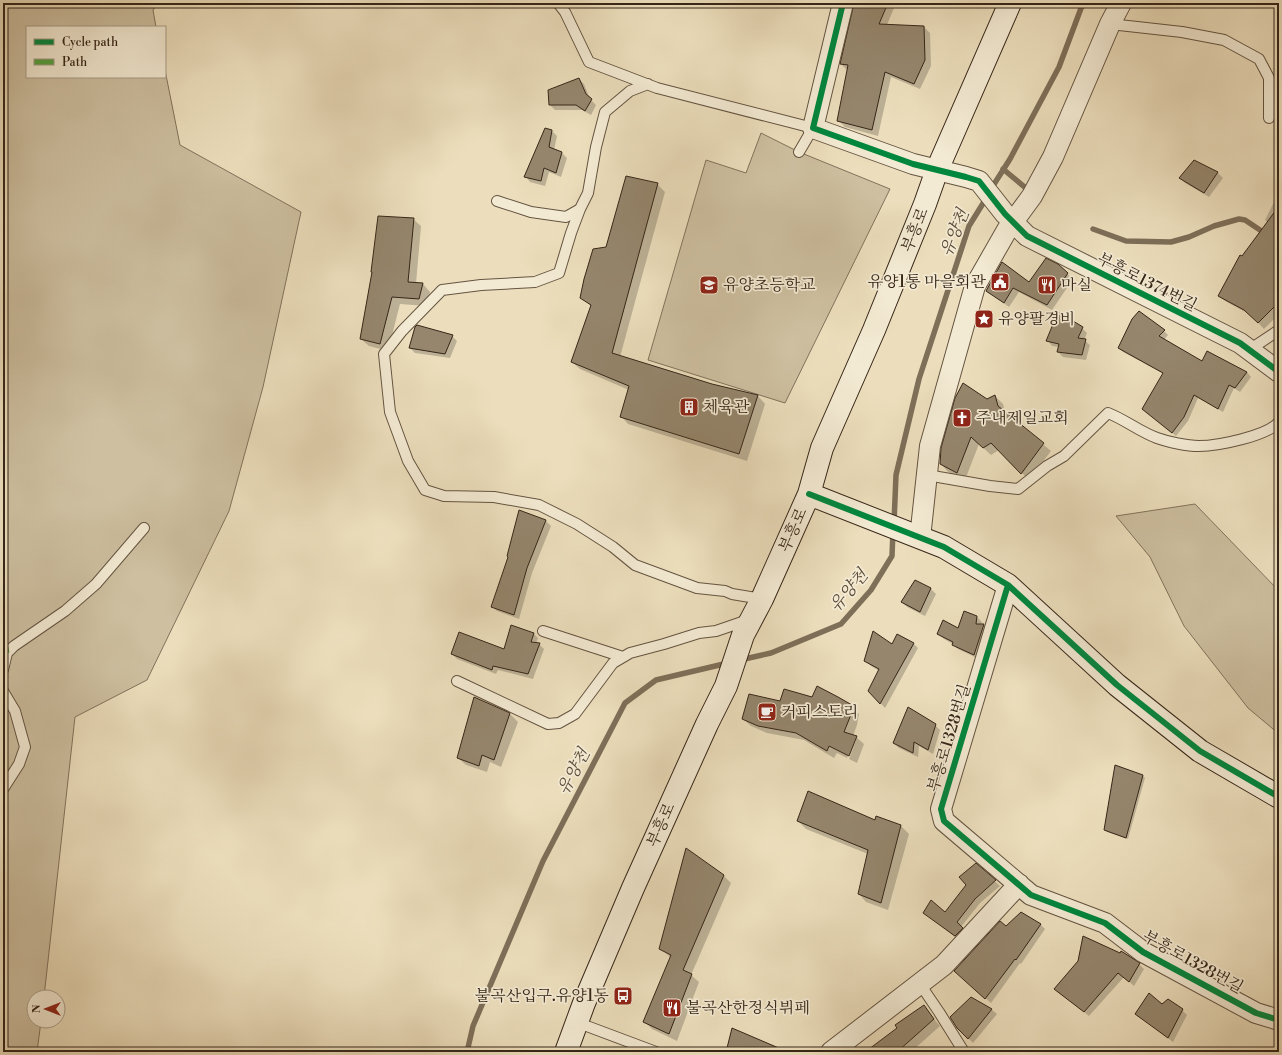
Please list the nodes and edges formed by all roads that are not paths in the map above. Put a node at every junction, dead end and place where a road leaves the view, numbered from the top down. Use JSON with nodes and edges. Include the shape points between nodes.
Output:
{"nodes":[{"id":1,"x":558,"y":3,"type":"edge"},
{"id":2,"x":843,"y":3,"type":"edge"},
{"id":3,"x":1010,"y":3,"type":"edge"},
{"id":4,"x":1121,"y":3,"type":"edge"},
{"id":5,"x":1110,"y":24,"type":"junction"},
{"id":6,"x":648,"y":84,"type":"junction"},
{"id":7,"x":1269,"y":118,"type":"dead end"},
{"id":8,"x":813,"y":128,"type":"junction"},
{"id":9,"x":800,"y":152,"type":"dead end"},
{"id":10,"x":937,"y":170,"type":"junction"},
{"id":11,"x":496,"y":201,"type":"dead end"},
{"id":12,"x":580,"y":209,"type":"junction"},
{"id":13,"x":1009,"y":218,"type":"junction"},
{"id":14,"x":1279,"y":330,"type":"edge"},
{"id":15,"x":1249,"y":350,"type":"junction"},
{"id":16,"x":1279,"y":372,"type":"edge"},
{"id":17,"x":1279,"y":422,"type":"edge"},
{"id":18,"x":927,"y":475,"type":"junction"},
{"id":19,"x":809,"y":494,"type":"junction"},
{"id":20,"x":144,"y":528,"type":"dead end"},
{"id":21,"x":914,"y":535,"type":"junction"},
{"id":22,"x":1008,"y":585,"type":"junction"},
{"id":23,"x":762,"y":599,"type":"junction"},
{"id":24,"x":747,"y":627,"type":"junction"},
{"id":25,"x":543,"y":631,"type":"dead end"},
{"id":26,"x":623,"y":657,"type":"junction"},
{"id":27,"x":3,"y":670,"type":"edge"},
{"id":28,"x":457,"y":681,"type":"dead end"},
{"id":29,"x":3,"y":691,"type":"edge"},
{"id":30,"x":3,"y":789,"type":"edge"},
{"id":31,"x":1279,"y":797,"type":"edge"},
{"id":32,"x":1019,"y":884,"type":"junction"},
{"id":33,"x":920,"y":984,"type":"junction"},
{"id":34,"x":1279,"y":1020,"type":"edge"},
{"id":35,"x":576,"y":1022,"type":"junction"},
{"id":36,"x":566,"y":1052,"type":"edge"},
{"id":37,"x":656,"y":1052,"type":"edge"},
{"id":38,"x":831,"y":1052,"type":"edge"},
{"id":39,"x":964,"y":1052,"type":"edge"}],
"edges":[{"from":1,"to":6,"type":"lane","via":[[565,12],[589,62]]},
{"from":2,"to":8,"type":"street"},
{"from":3,"to":10,"type":"main road","name":"부흥로"},
{"from":4,"to":5,"type":"street"},
{"from":5,"to":7,"type":"lane","via":[[1182,32],[1224,40],[1259,59],[1269,78]]},
{"from":5,"to":13,"type":"street","via":[[1053,157],[1032,196]]},
{"from":6,"to":8,"type":"lane"},
{"from":6,"to":12,"type":"lane","via":[[630,90],[605,112],[588,193]]},
{"from":8,"to":9,"type":"lane"},
{"from":8,"to":10,"type":"street","via":[[913,164]]},
{"from":10,"to":13,"type":"street","name":"부흥로1374번길","via":[[979,182]]},
{"from":10,"to":19,"type":"main road","name":"부흥로","via":[[874,330],[822,448]]},
{"from":11,"to":12,"type":"lane","via":[[531,212],[566,217]]},
{"from":12,"to":23,"type":"lane","via":[[559,273],[535,282],[442,290],[402,331],[384,354],[390,412],[408,461],[426,490],[444,496],[494,497],[538,505],[577,524],[635,565],[697,588]]},
{"from":13,"to":15,"type":"street","name":"부흥로1374번길","via":[[1027,236],[1240,343]]},
{"from":13,"to":18,"type":"street","via":[[1007,230],[975,286],[930,446]]},
{"from":14,"to":15,"type":"lane"},
{"from":15,"to":16,"type":"street","name":"부흥로1374번길"},
{"from":17,"to":18,"type":"lane","via":[[1260,434],[1219,444],[1198,446],[1156,438],[1108,413],[1064,456],[1018,489]]},
{"from":18,"to":21,"type":"street"},
{"from":19,"to":21,"type":"main road"},
{"from":19,"to":23,"type":"main road","name":"부흥로"},
{"from":20,"to":27,"type":"lane","via":[[96,584],[65,611],[7,653]]},
{"from":21,"to":22,"type":"main road","via":[[944,547]]},
{"from":22,"to":31,"type":"main road","via":[[1117,685],[1200,751]]},
{"from":22,"to":32,"type":"street","name":"부흥로1328번길","via":[[941,809],[944,821]]},
{"from":23,"to":24,"type":"main road","name":"부흥로"},
{"from":24,"to":26,"type":"lane","via":[[699,633],[630,652]]},
{"from":24,"to":35,"type":"main road","name":"부흥로","via":[[726,686],[633,888]]},
{"from":25,"to":26,"type":"lane"},
{"from":26,"to":28,"type":"lane","via":[[613,663],[575,714],[559,723],[548,724]]},
{"from":29,"to":30,"type":"lane","via":[[15,711],[25,747],[19,764]]},
{"from":32,"to":33,"type":"street","via":[[944,965]]},
{"from":32,"to":34,"type":"street","name":"부흥로1328번길","via":[[1031,895],[1104,923],[1143,952],[1256,1013]]},
{"from":33,"to":38,"type":"street"},
{"from":33,"to":39,"type":"lane"},
{"from":35,"to":36,"type":"main road","name":"부흥로"},
{"from":35,"to":37,"type":"lane"}]}
